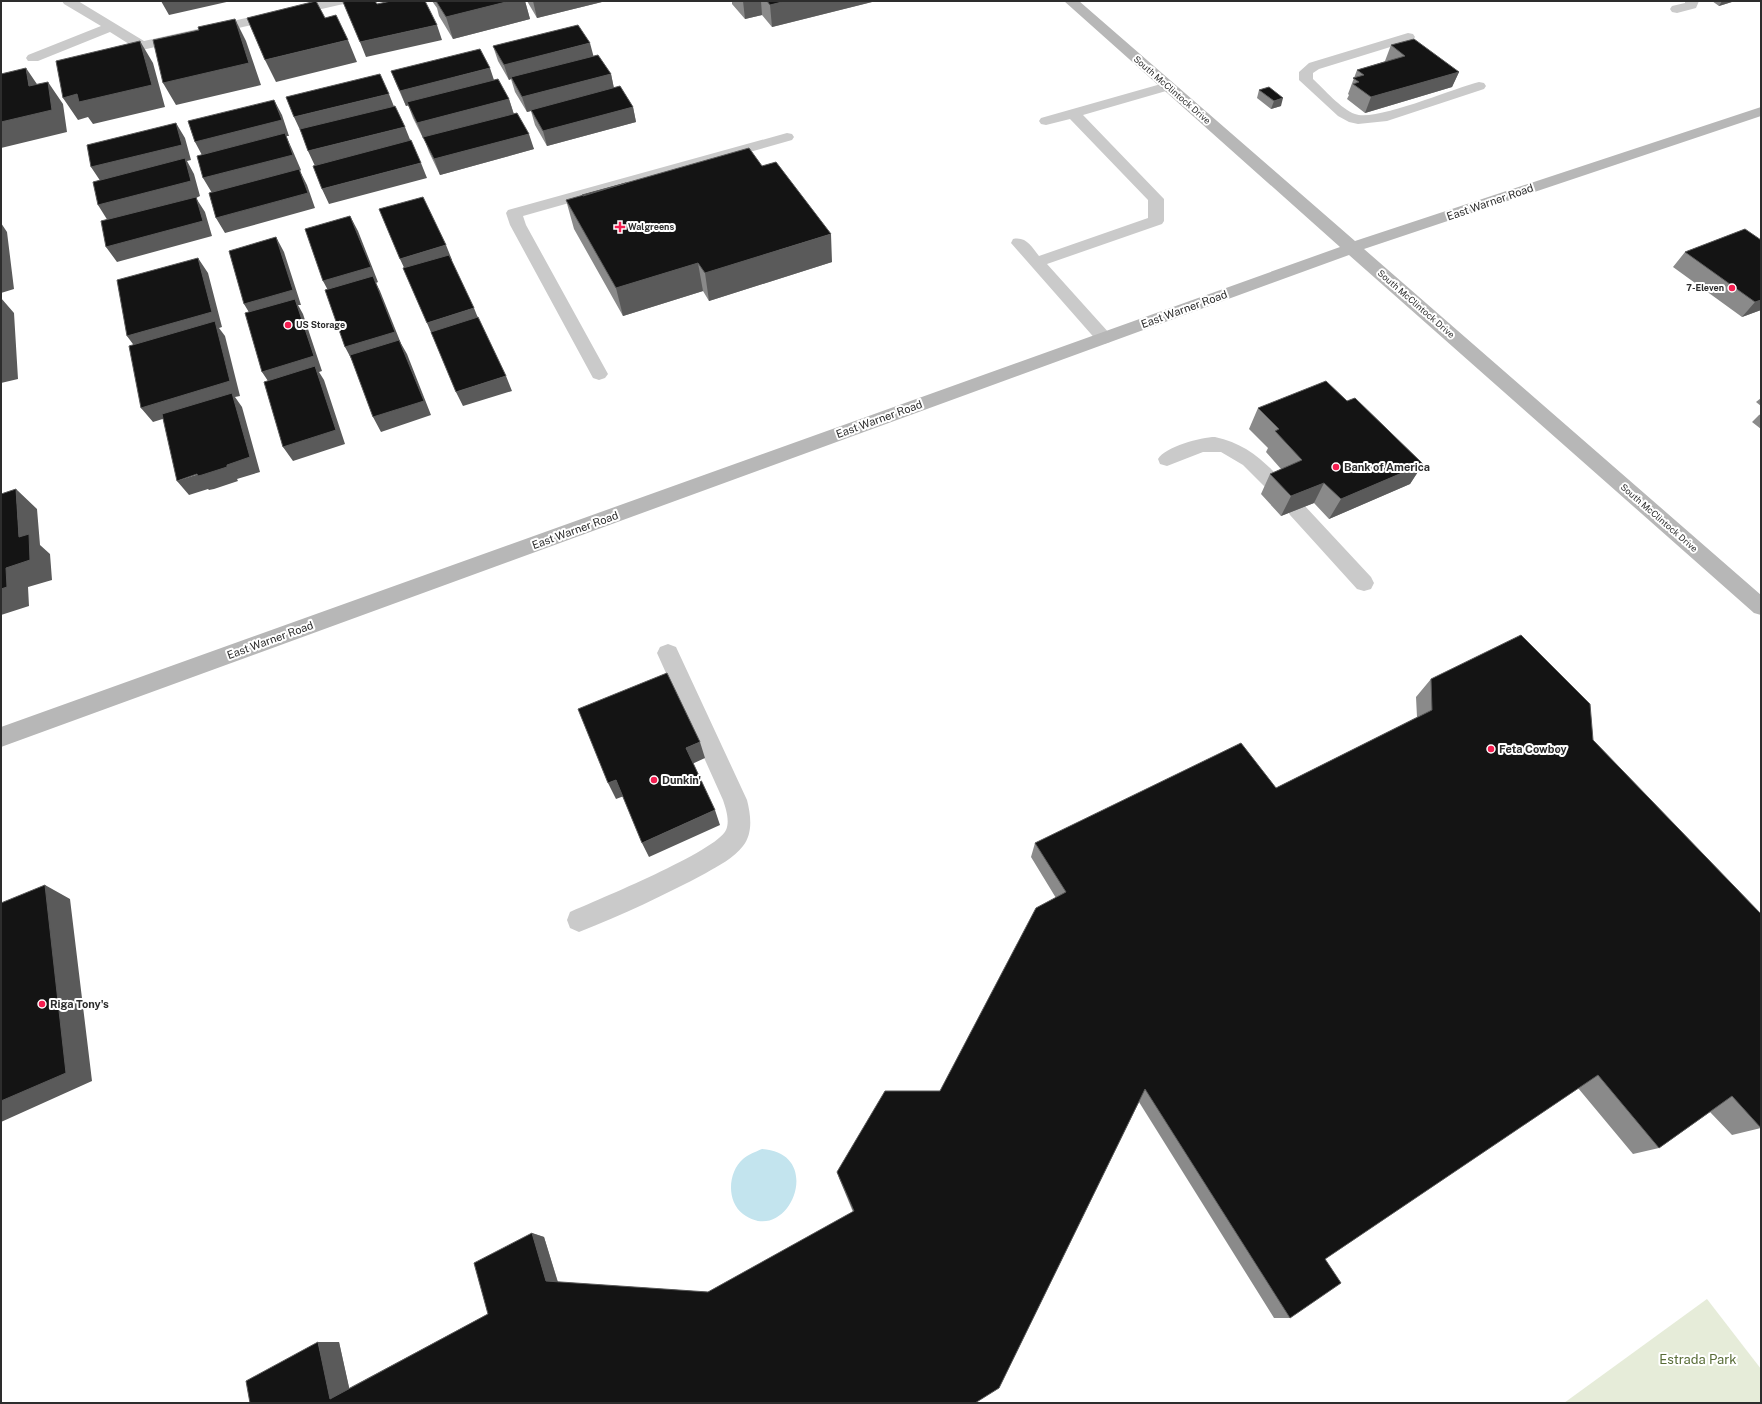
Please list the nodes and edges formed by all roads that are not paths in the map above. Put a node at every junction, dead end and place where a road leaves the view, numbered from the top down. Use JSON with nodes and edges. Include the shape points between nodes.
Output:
{"nodes":[{"id":1,"x":69,"y":1,"type":"edge"},
{"id":2,"x":339,"y":1,"type":"edge"},
{"id":3,"x":1071,"y":1,"type":"edge"},
{"id":4,"x":1692,"y":1,"type":"edge"},
{"id":5,"x":1677,"y":9,"type":"dead end"},
{"id":6,"x":111,"y":27,"type":"junction"},
{"id":7,"x":33,"y":58,"type":"dead end"},
{"id":8,"x":1168,"y":86,"type":"junction"},
{"id":9,"x":1480,"y":86,"type":"dead end"},
{"id":10,"x":1326,"y":98,"type":"junction"},
{"id":11,"x":1761,"y":111,"type":"edge"},
{"id":12,"x":1072,"y":113,"type":"junction"},
{"id":13,"x":1046,"y":121,"type":"dead end"},
{"id":14,"x":787,"y":137,"type":"dead end"},
{"id":15,"x":1018,"y":243,"type":"dead end"},
{"id":16,"x":1352,"y":248,"type":"junction"},
{"id":17,"x":1037,"y":262,"type":"junction"},
{"id":18,"x":1104,"y":338,"type":"junction"},
{"id":19,"x":599,"y":374,"type":"dead end"},
{"id":20,"x":1167,"y":459,"type":"dead end"},
{"id":21,"x":1277,"y":487,"type":"edge"},
{"id":22,"x":1297,"y":510,"type":"edge"},
{"id":23,"x":1364,"y":583,"type":"dead end"},
{"id":24,"x":1761,"y":607,"type":"edge"},
{"id":25,"x":668,"y":653,"type":"dead end"},
{"id":26,"x":1,"y":738,"type":"edge"},
{"id":27,"x":578,"y":920,"type":"dead end"}],
"edges":[{"from":1,"to":6,"type":"street"},
{"from":2,"to":6,"type":"street","via":[[142,46]]},
{"from":3,"to":8,"type":"main road","name":"South McClintock Drive"},
{"from":4,"to":5,"type":"street","via":[[1691,5]]},
{"from":6,"to":7,"type":"street"},
{"from":8,"to":12,"type":"street"},
{"from":8,"to":16,"type":"main road","name":"South McClintock Drive"},
{"from":9,"to":10,"type":"street","via":[[1382,118],[1367,120],[1353,119]]},
{"from":10,"to":10,"type":"street","via":[[1306,80],[1308,70],[1314,66],[1413,40],[1328,72]]},
{"from":11,"to":16,"type":"main road","name":"East Warner Road"},
{"from":12,"to":13,"type":"street"},
{"from":12,"to":17,"type":"street","via":[[1156,199],[1156,221]]},
{"from":14,"to":19,"type":"street","via":[[514,213],[518,225]]},
{"from":15,"to":17,"type":"street"},
{"from":16,"to":18,"type":"main road","name":"East Warner Road"},
{"from":16,"to":24,"type":"main road","name":"South McClintock Drive"},
{"from":17,"to":18,"type":"street"},
{"from":18,"to":26,"type":"main road","name":"East Warner Road"},
{"from":20,"to":21,"type":"street","via":[[1197,447],[1215,444],[1236,451],[1252,462]]},
{"from":22,"to":23,"type":"street"},
{"from":25,"to":27,"type":"street","via":[[735,800],[740,820],[734,839],[718,854],[692,868]]}]}
